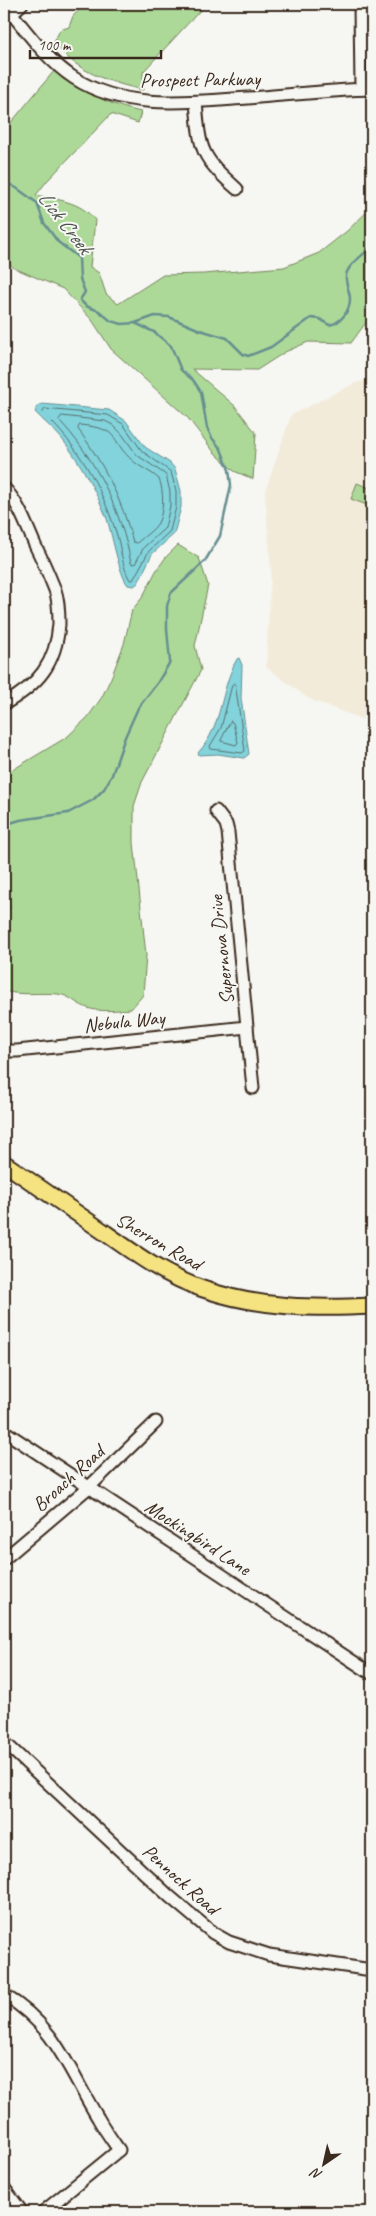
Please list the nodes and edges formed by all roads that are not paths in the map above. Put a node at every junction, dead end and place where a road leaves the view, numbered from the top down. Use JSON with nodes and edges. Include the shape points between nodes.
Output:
{"nodes":[{"id":1,"x":4,"y":4,"type":"edge"},
{"id":2,"x":22,"y":4,"type":"edge"},
{"id":3,"x":360,"y":4,"type":"edge"},
{"id":4,"x":12,"y":13,"type":"junction"},
{"id":5,"x":367,"y":89,"type":"edge"},
{"id":6,"x":196,"y":102,"type":"junction"},
{"id":7,"x":236,"y":189,"type":"dead end"},
{"id":8,"x":4,"y":488,"type":"edge"},
{"id":9,"x":4,"y":704,"type":"edge"},
{"id":10,"x":216,"y":811,"type":"dead end"},
{"id":11,"x":247,"y":1027,"type":"junction"},
{"id":12,"x":4,"y":1051,"type":"edge"},
{"id":13,"x":253,"y":1088,"type":"dead end"},
{"id":14,"x":4,"y":1163,"type":"edge"},
{"id":15,"x":372,"y":1306,"type":"edge"},
{"id":16,"x":156,"y":1422,"type":"dead end"},
{"id":17,"x":4,"y":1431,"type":"edge"},
{"id":18,"x":89,"y":1487,"type":"junction"},
{"id":19,"x":4,"y":1560,"type":"edge"},
{"id":20,"x":372,"y":1674,"type":"edge"},
{"id":21,"x":4,"y":1742,"type":"edge"},
{"id":22,"x":372,"y":1970,"type":"edge"},
{"id":23,"x":4,"y":1995,"type":"edge"},
{"id":24,"x":4,"y":2188,"type":"edge"},
{"id":25,"x":22,"y":2212,"type":"edge"},
{"id":26,"x":43,"y":2212,"type":"edge"}],
"edges":[{"from":1,"to":4,"type":"street","name":"Prospect Parkway"},
{"from":2,"to":4,"type":"street"},
{"from":3,"to":5,"type":"street"},
{"from":4,"to":6,"type":"street","name":"Prospect Parkway","via":[[57,64],[89,86],[124,98]]},
{"from":5,"to":6,"type":"street","name":"Prospect Parkway"},
{"from":6,"to":7,"type":"street","via":[[203,152],[212,167]]},
{"from":8,"to":9,"type":"street","via":[[12,496],[56,591],[59,613],[55,651],[45,671],[33,684]]},
{"from":10,"to":11,"type":"street","name":"Supernova Drive","via":[[228,832]]},
{"from":11,"to":12,"type":"street","name":"Nebula Way"},
{"from":11,"to":13,"type":"street","name":"Supernova Drive"},
{"from":14,"to":15,"type":"main road","name":"Sherron Road","via":[[167,1274],[202,1289],[245,1301],[282,1306]]},
{"from":16,"to":18,"type":"street","name":"Broach Road"},
{"from":17,"to":18,"type":"street","name":"Mockingbird Lane"},
{"from":18,"to":19,"type":"street","name":"Broach Road"},
{"from":18,"to":20,"type":"street","name":"Mockingbird Lane"},
{"from":21,"to":22,"type":"street","name":"Pennock Road","via":[[213,1933],[229,1942],[269,1954]]},
{"from":23,"to":26,"type":"street","via":[[39,2021],[58,2046],[119,2150]]},
{"from":24,"to":25,"type":"street"}]}
